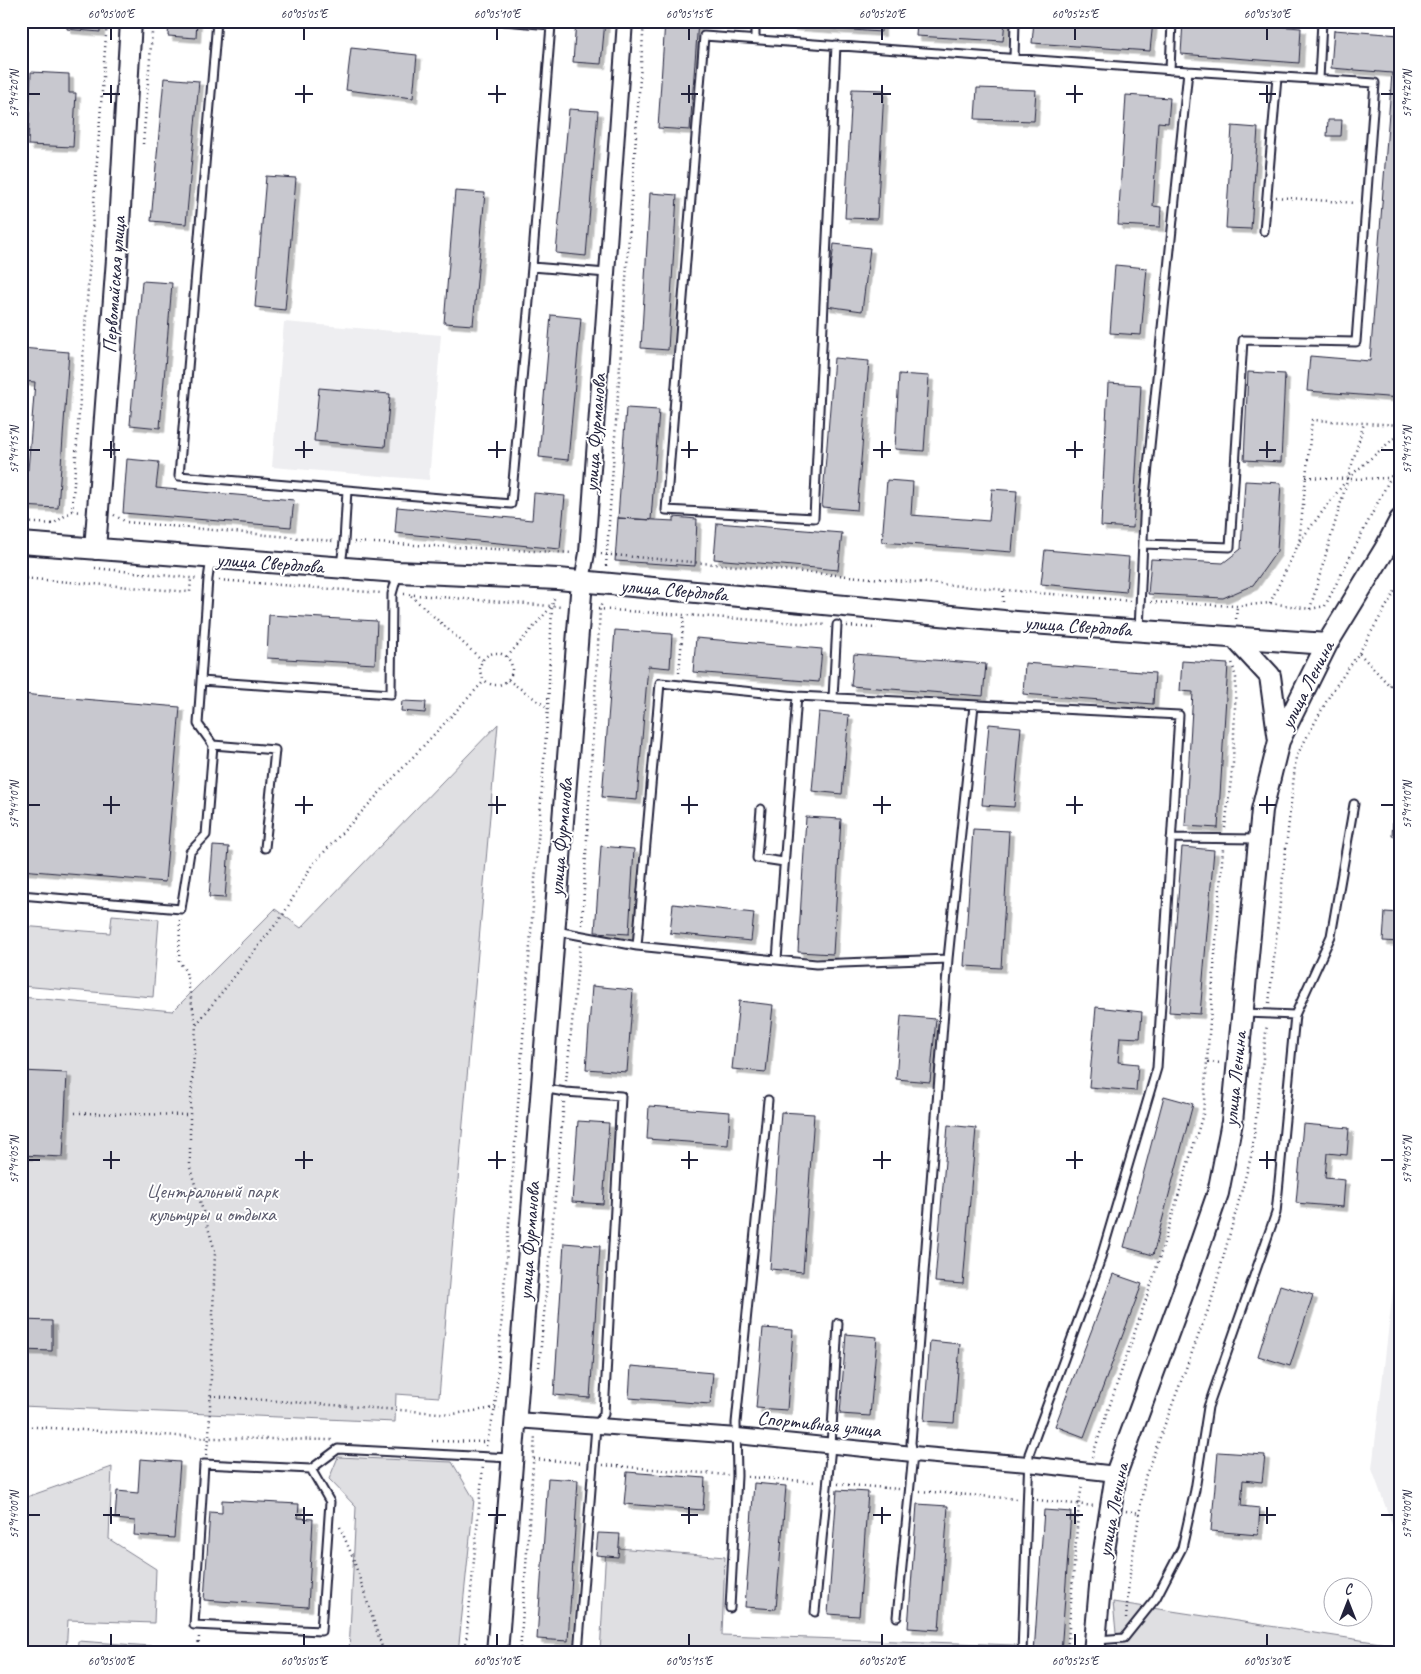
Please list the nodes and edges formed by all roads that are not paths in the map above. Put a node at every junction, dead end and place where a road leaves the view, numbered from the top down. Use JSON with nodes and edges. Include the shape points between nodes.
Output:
{"nodes":[{"id":1,"x":131,"y":21,"type":"edge"},
{"id":2,"x":217,"y":21,"type":"edge"},
{"id":3,"x":504,"y":21,"type":"edge"},
{"id":4,"x":625,"y":21,"type":"edge"},
{"id":5,"x":755,"y":21,"type":"edge"},
{"id":6,"x":1015,"y":21,"type":"edge"},
{"id":7,"x":1172,"y":21,"type":"edge"},
{"id":8,"x":1322,"y":21,"type":"edge"},
{"id":9,"x":755,"y":40,"type":"junction"},
{"id":10,"x":836,"y":45,"type":"junction"},
{"id":11,"x":1014,"y":58,"type":"junction"},
{"id":12,"x":1170,"y":70,"type":"junction"},
{"id":13,"x":1188,"y":71,"type":"junction"},
{"id":14,"x":1277,"y":76,"type":"junction"},
{"id":15,"x":1319,"y":79,"type":"junction"},
{"id":16,"x":1264,"y":231,"type":"dead end"},
{"id":17,"x":532,"y":267,"type":"junction"},
{"id":18,"x":607,"y":273,"type":"junction"},
{"id":19,"x":347,"y":490,"type":"junction"},
{"id":20,"x":1400,"y":520,"type":"edge"},
{"id":21,"x":21,"y":542,"type":"edge"},
{"id":22,"x":1143,"y":544,"type":"junction"},
{"id":23,"x":93,"y":558,"type":"junction"},
{"id":24,"x":211,"y":558,"type":"junction"},
{"id":25,"x":341,"y":568,"type":"junction"},
{"id":26,"x":398,"y":572,"type":"junction"},
{"id":27,"x":582,"y":581,"type":"junction"},
{"id":28,"x":837,"y":625,"type":"dead end"},
{"id":29,"x":1139,"y":630,"type":"junction"},
{"id":30,"x":1327,"y":644,"type":"junction"},
{"id":31,"x":1233,"y":646,"type":"junction"},
{"id":32,"x":201,"y":681,"type":"junction"},
{"id":33,"x":797,"y":696,"type":"junction"},
{"id":34,"x":833,"y":698,"type":"junction"},
{"id":35,"x":974,"y":705,"type":"junction"},
{"id":36,"x":1278,"y":741,"type":"junction"},
{"id":37,"x":213,"y":745,"type":"junction"},
{"id":38,"x":1354,"y":804,"type":"dead end"},
{"id":39,"x":761,"y":809,"type":"dead end"},
{"id":40,"x":1171,"y":838,"type":"junction"},
{"id":41,"x":1259,"y":839,"type":"junction"},
{"id":42,"x":265,"y":848,"type":"dead end"},
{"id":43,"x":784,"y":862,"type":"junction"},
{"id":44,"x":21,"y":895,"type":"edge"},
{"id":45,"x":554,"y":930,"type":"junction"},
{"id":46,"x":636,"y":946,"type":"junction"},
{"id":47,"x":948,"y":959,"type":"junction"},
{"id":48,"x":777,"y":960,"type":"junction"},
{"id":49,"x":1242,"y":1013,"type":"junction"},
{"id":50,"x":1295,"y":1015,"type":"junction"},
{"id":51,"x":541,"y":1088,"type":"junction"},
{"id":52,"x":768,"y":1100,"type":"dead end"},
{"id":53,"x":838,"y":1323,"type":"dead end"},
{"id":54,"x":526,"y":1421,"type":"junction"},
{"id":55,"x":596,"y":1426,"type":"junction"},
{"id":56,"x":737,"y":1436,"type":"junction"},
{"id":57,"x":831,"y":1446,"type":"junction"},
{"id":58,"x":913,"y":1454,"type":"junction"},
{"id":59,"x":513,"y":1458,"type":"junction"},
{"id":60,"x":1028,"y":1464,"type":"junction"},
{"id":61,"x":311,"y":1470,"type":"junction"},
{"id":62,"x":1116,"y":1474,"type":"junction"},
{"id":63,"x":730,"y":1608,"type":"dead end"},
{"id":64,"x":815,"y":1612,"type":"dead end"},
{"id":65,"x":897,"y":1616,"type":"dead end"},
{"id":66,"x":1094,"y":1647,"type":"edge"},
{"id":67,"x":497,"y":1653,"type":"edge"},
{"id":68,"x":578,"y":1653,"type":"edge"},
{"id":69,"x":1022,"y":1653,"type":"edge"}],
"edges":[{"from":1,"to":23,"type":"main road","name":"Первомайская улица","via":[[116,269]]},
{"from":2,"to":19,"type":"lane","via":[[179,476]]},
{"from":3,"to":17,"type":"lane","via":[[551,25]]},
{"from":4,"to":18,"type":"street","name":"улица Фурманова"},
{"from":5,"to":9,"type":"lane"},
{"from":6,"to":11,"type":"lane"},
{"from":7,"to":12,"type":"lane"},
{"from":8,"to":15,"type":"lane"},
{"from":9,"to":10,"type":"lane"},
{"from":9,"to":10,"type":"lane","via":[[704,36],[666,510],[814,518]]},
{"from":10,"to":11,"type":"lane"},
{"from":11,"to":12,"type":"lane"},
{"from":12,"to":13,"type":"lane"},
{"from":13,"to":14,"type":"lane"},
{"from":13,"to":22,"type":"lane"},
{"from":14,"to":15,"type":"lane"},
{"from":14,"to":16,"type":"lane"},
{"from":15,"to":22,"type":"lane","via":[[1376,83],[1356,342],[1243,340],[1230,547]]},
{"from":17,"to":18,"type":"lane"},
{"from":17,"to":19,"type":"lane","via":[[512,504]]},
{"from":18,"to":27,"type":"street","name":"улица Фурманова","via":[[587,553]]},
{"from":19,"to":25,"type":"lane"},
{"from":20,"to":30,"type":"main road","name":"улица Ленина"},
{"from":21,"to":23,"type":"main road","name":"улица Свердлова"},
{"from":22,"to":29,"type":"lane"},
{"from":23,"to":24,"type":"main road","name":"улица Свердлова"},
{"from":24,"to":25,"type":"main road","name":"улица Свердлова"},
{"from":24,"to":32,"type":"lane"},
{"from":25,"to":26,"type":"main road","name":"улица Свердлова"},
{"from":26,"to":27,"type":"main road","name":"улица Свердлова"},
{"from":26,"to":32,"type":"lane","via":[[392,594],[392,694]]},
{"from":27,"to":29,"type":"main road","name":"улица Свердлова","via":[[1012,622]]},
{"from":27,"to":45,"type":"main road","name":"улица Фурманова"},
{"from":28,"to":34,"type":"lane"},
{"from":29,"to":31,"type":"main road","name":"улица Свердлова"},
{"from":30,"to":31,"type":"main road","name":"улица Свердлова"},
{"from":30,"to":36,"type":"main road","name":"улица Ленина"},
{"from":31,"to":36,"type":"main road","via":[[1270,676]]},
{"from":32,"to":37,"type":"lane","via":[[198,724]]},
{"from":33,"to":34,"type":"lane"},
{"from":33,"to":43,"type":"lane"},
{"from":33,"to":46,"type":"lane","via":[[660,683]]},
{"from":34,"to":35,"type":"lane"},
{"from":35,"to":40,"type":"lane","via":[[1179,715]]},
{"from":35,"to":47,"type":"lane"},
{"from":36,"to":41,"type":"main road","name":"улица Ленина","via":[[1262,810]]},
{"from":37,"to":42,"type":"lane","via":[[275,750]]},
{"from":37,"to":44,"type":"lane","via":[[206,835],[190,852],[181,909]]},
{"from":38,"to":50,"type":"lane","via":[[1330,936]]},
{"from":39,"to":43,"type":"lane","via":[[756,858]]},
{"from":40,"to":41,"type":"lane"},
{"from":40,"to":60,"type":"lane","via":[[1157,1068],[1099,1264]]},
{"from":41,"to":49,"type":"main road","name":"улица Ленина"},
{"from":43,"to":48,"type":"lane"},
{"from":45,"to":46,"type":"lane"},
{"from":45,"to":51,"type":"main road","name":"улица Фурманова"},
{"from":46,"to":48,"type":"lane"},
{"from":47,"to":48,"type":"lane","via":[[816,964]]},
{"from":47,"to":58,"type":"lane"},
{"from":49,"to":50,"type":"lane"},
{"from":49,"to":62,"type":"main road","name":"улица Ленина","via":[[1232,1122],[1218,1193]]},
{"from":50,"to":66,"type":"lane","via":[[1276,1213],[1208,1406],[1182,1548],[1156,1598],[1124,1638]]},
{"from":51,"to":54,"type":"main road","name":"улица Фурманова"},
{"from":51,"to":55,"type":"lane","via":[[622,1096],[604,1414]]},
{"from":52,"to":56,"type":"lane"},
{"from":53,"to":57,"type":"lane"},
{"from":54,"to":55,"type":"street","name":"Спортивная улица"},
{"from":54,"to":59,"type":"main road","name":"улица Фурманова"},
{"from":55,"to":56,"type":"street","name":"Спортивная улица"},
{"from":55,"to":68,"type":"lane"},
{"from":56,"to":57,"type":"street","name":"Спортивная улица"},
{"from":56,"to":63,"type":"lane"},
{"from":57,"to":58,"type":"street","name":"Спортивная улица"},
{"from":57,"to":64,"type":"lane"},
{"from":58,"to":60,"type":"street","name":"Спортивная улица"},
{"from":58,"to":65,"type":"lane"},
{"from":59,"to":61,"type":"lane","via":[[338,1449]]},
{"from":59,"to":67,"type":"main road","name":"улица Фурманова"},
{"from":60,"to":62,"type":"street","name":"Спортивная улица"},
{"from":60,"to":69,"type":"lane"},
{"from":61,"to":61,"type":"lane","via":[[330,1502],[321,1631],[194,1625],[204,1464]]},
{"from":62,"to":66,"type":"main road","name":"улица Ленина","via":[[1102,1564]]}]}
